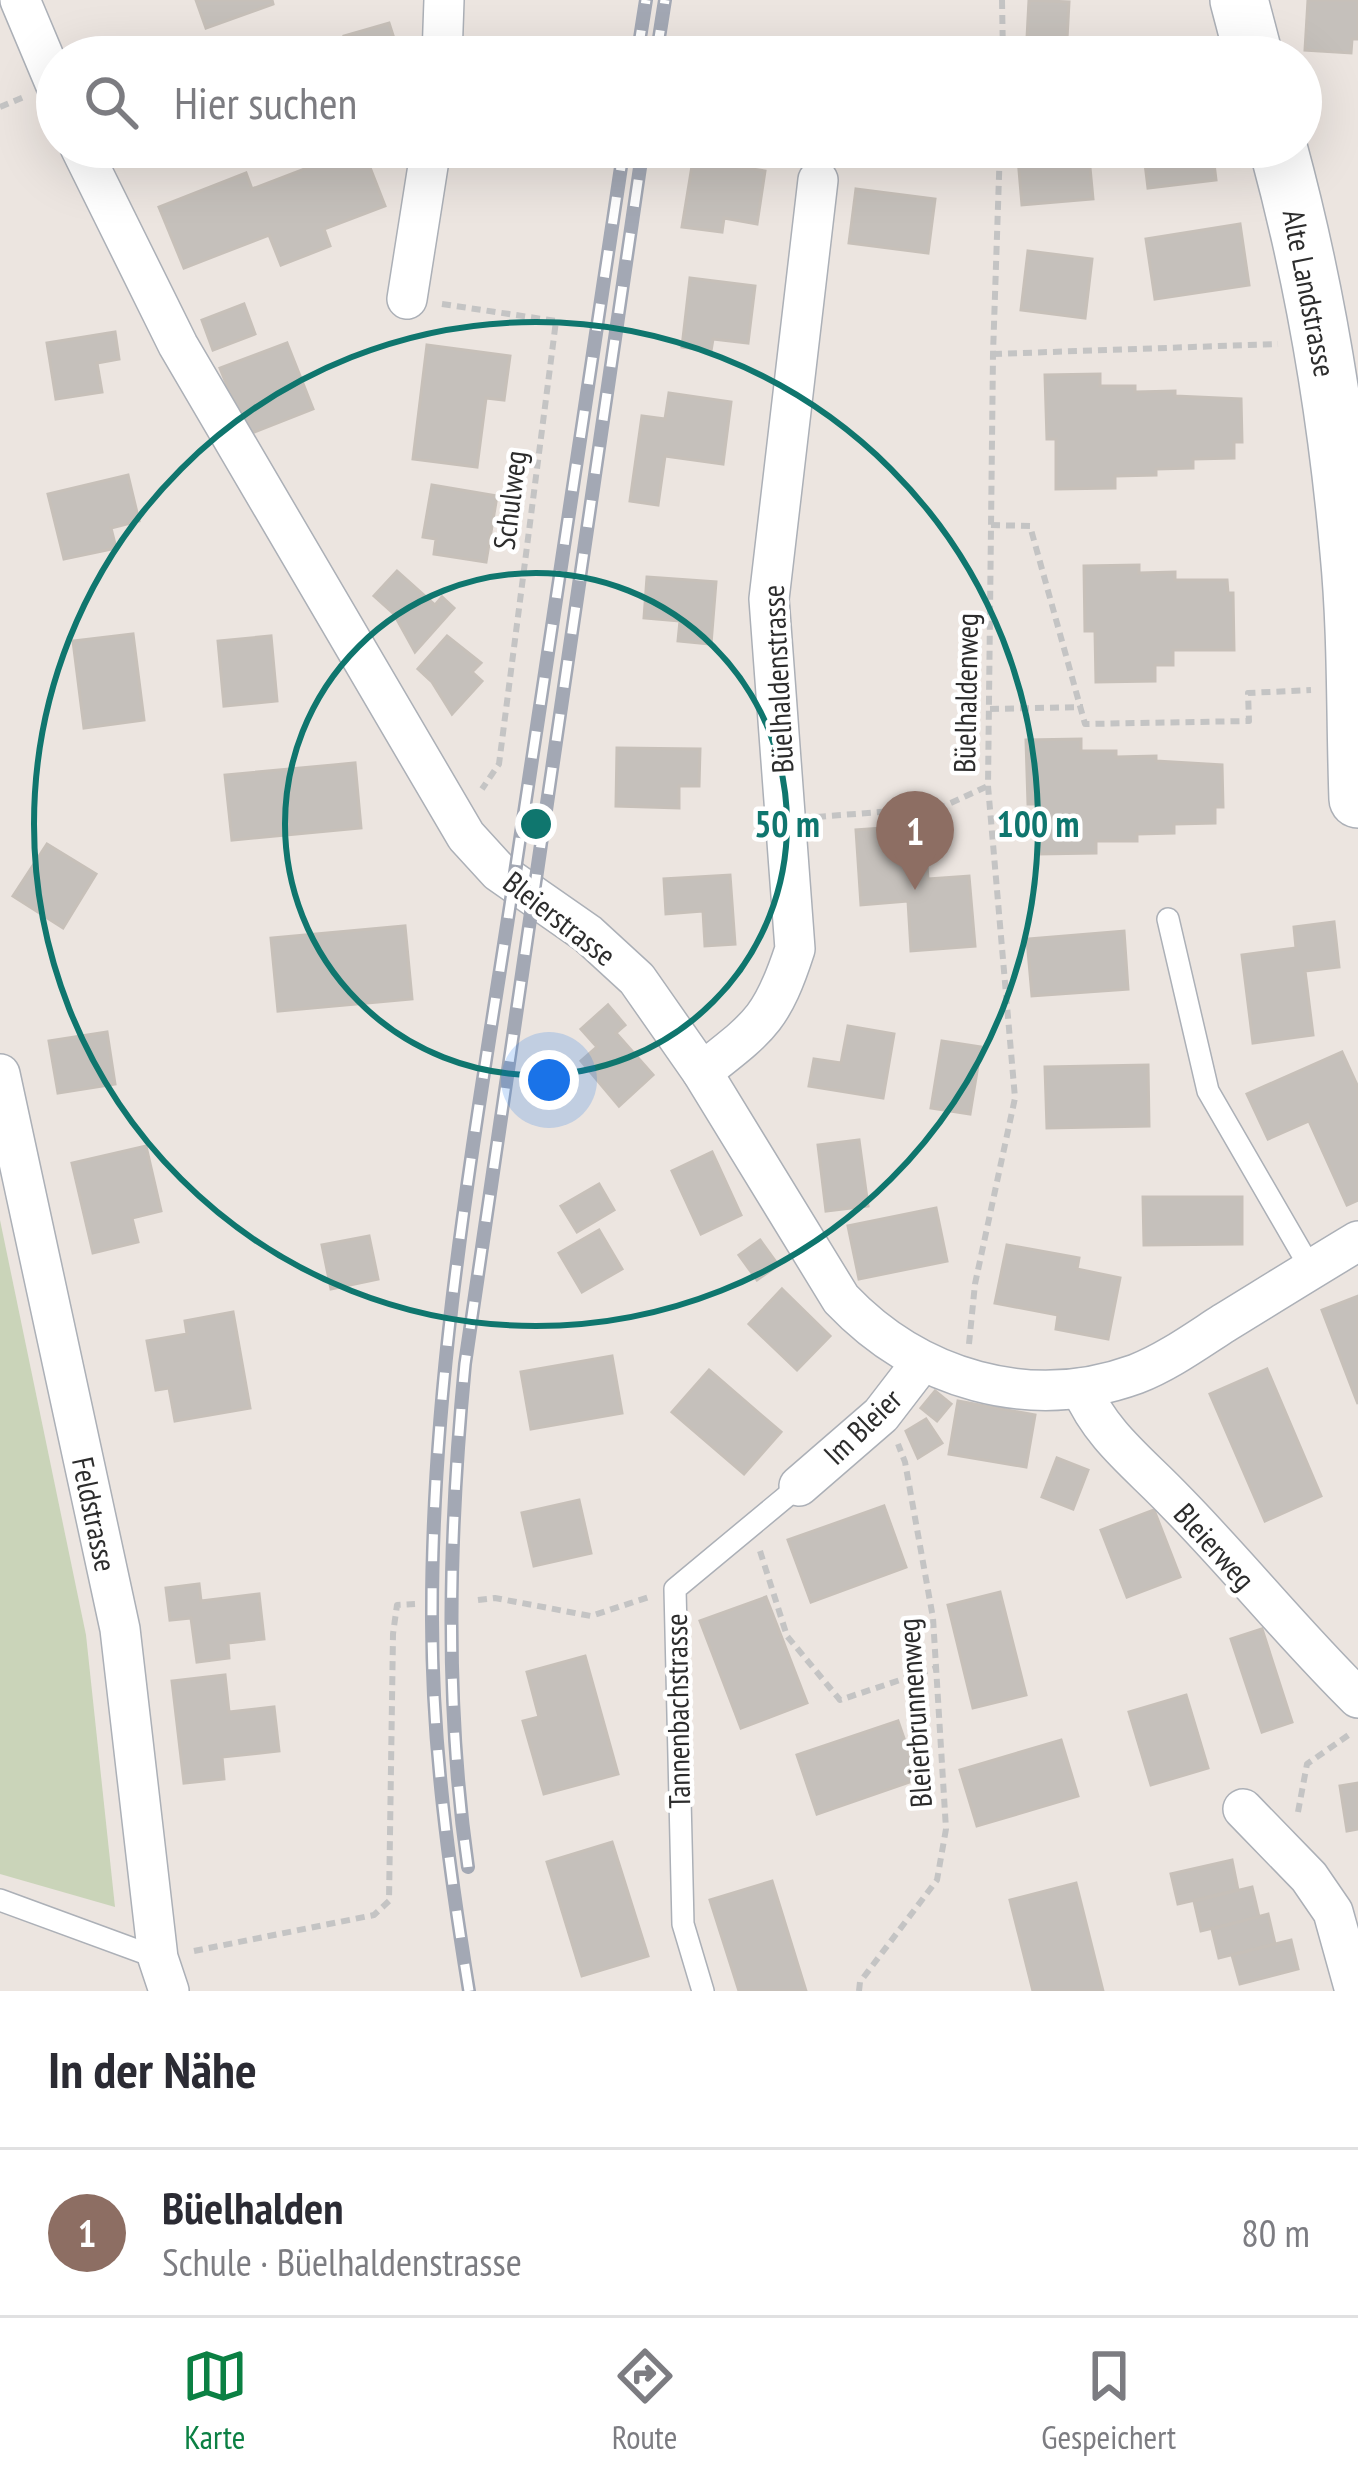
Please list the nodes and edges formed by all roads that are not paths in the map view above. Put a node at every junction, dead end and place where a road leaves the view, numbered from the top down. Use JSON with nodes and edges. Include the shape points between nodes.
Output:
{"nodes":[{"id":1,"x":20,"y":0,"type":"edge"},
{"id":2,"x":444,"y":0,"type":"edge"},
{"id":3,"x":1239,"y":0,"type":"edge"},
{"id":4,"x":443,"y":36,"type":"edge"},
{"id":5,"x":1248,"y":36,"type":"edge"},
{"id":6,"x":36,"y":38,"type":"edge"},
{"id":7,"x":90,"y":168,"type":"edge"},
{"id":8,"x":427,"y":168,"type":"edge"},
{"id":9,"x":1284,"y":168,"type":"edge"},
{"id":10,"x":818,"y":180,"type":"dead end"},
{"id":11,"x":407,"y":298,"type":"road end"},
{"id":12,"x":1358,"y":799,"type":"edge"},
{"id":13,"x":1168,"y":920,"type":"dead end"},
{"id":14,"x":702,"y":1072,"type":"junction"},
{"id":15,"x":0,"y":1075,"type":"edge"},
{"id":16,"x":1358,"y":1241,"type":"edge"},
{"id":17,"x":1311,"y":1269,"type":"junction"},
{"id":18,"x":921,"y":1363,"type":"junction"},
{"id":19,"x":1081,"y":1388,"type":"junction"},
{"id":20,"x":799,"y":1486,"type":"joint"},
{"id":21,"x":1358,"y":1698,"type":"edge"},
{"id":22,"x":1243,"y":1809,"type":"dead end"},
{"id":23,"x":0,"y":1900,"type":"edge"},
{"id":24,"x":164,"y":1975,"type":"edge"},
{"id":25,"x":703,"y":1991,"type":"edge"},
{"id":26,"x":1355,"y":1991,"type":"edge"}],
"edges":[{"from":1,"to":6,"type":"street"},
{"from":2,"to":4,"type":"street"},
{"from":3,"to":5,"type":"main road"},
{"from":7,"to":14,"type":"street","name":"Bleierstrasse","via":[[178,345],[466,836],[499,872],[588,934],[637,980]]},
{"from":8,"to":11,"type":"street"},
{"from":9,"to":12,"type":"main road","name":"Alte Landstrasse","via":[[1304,242],[1340,464]]},
{"from":10,"to":14,"type":"street","name":"Büelhaldenstrasse","via":[[769,599],[795,949],[778,1002]]},
{"from":13,"to":17,"type":"lane","via":[[1208,1091]]},
{"from":14,"to":18,"type":"street","name":"Bleierstrasse","via":[[841,1299]]},
{"from":15,"to":24,"type":"street","name":"Feldstrasse","via":[[120,1630]]},
{"from":16,"to":17,"type":"street","name":"Bleierstrasse"},
{"from":17,"to":19,"type":"street","name":"Bleierstrasse","via":[[1170,1357]]},
{"from":18,"to":19,"type":"street","name":"Bleierstrasse","via":[[1018,1388]]},
{"from":18,"to":20,"type":"street","name":"Im Bleier","via":[[881,1415]]},
{"from":19,"to":21,"type":"street","name":"Bleierweg","via":[[1116,1443]]},
{"from":20,"to":25,"type":"lane","name":"Tannenbachstrasse","via":[[675,1588],[681,1902]]},
{"from":22,"to":26,"type":"street","via":[[1333,1912]]},
{"from":23,"to":24,"type":"lane"}]}
